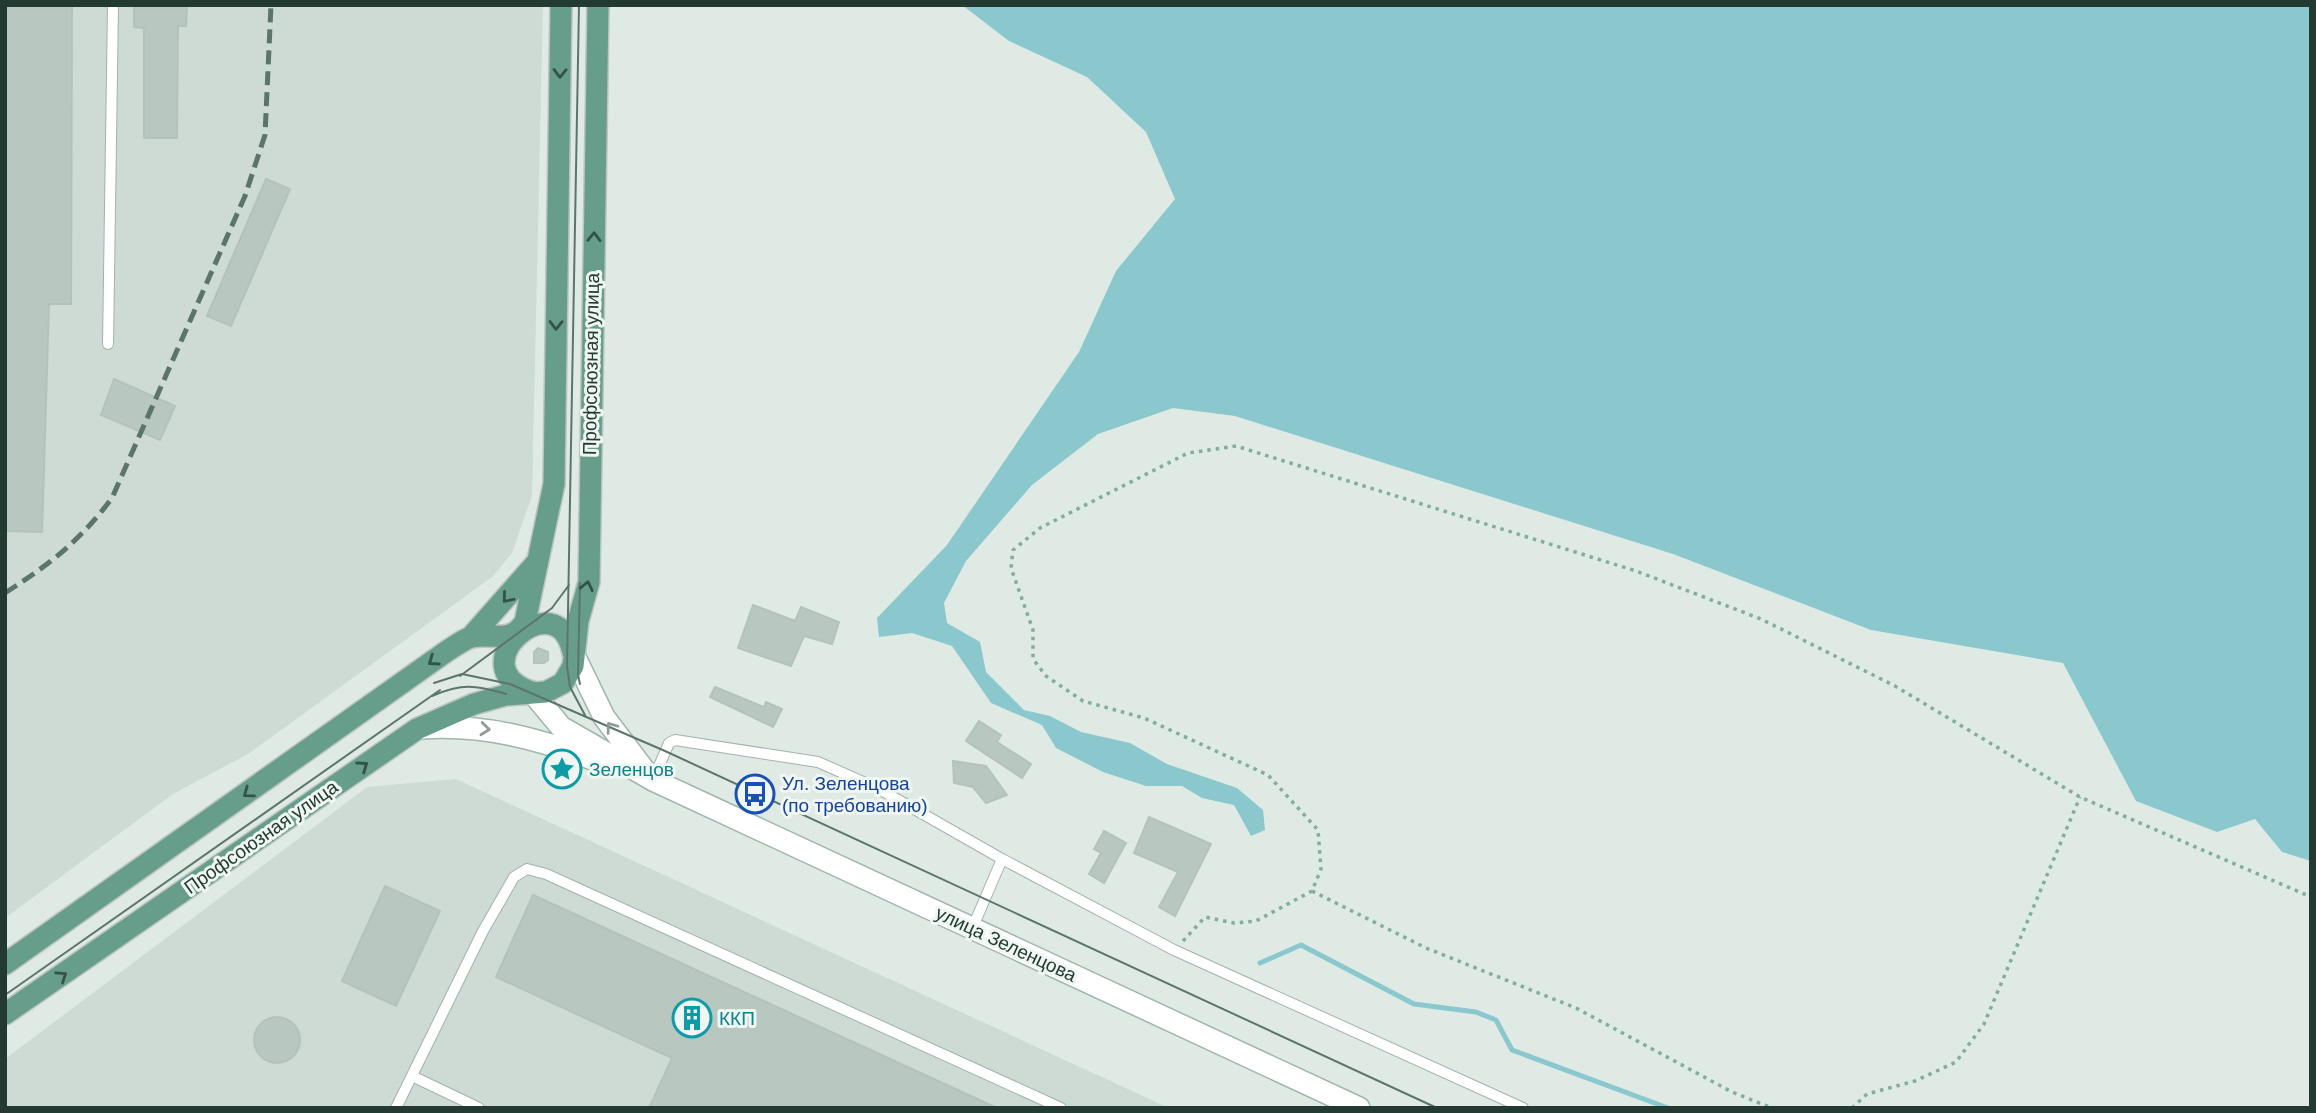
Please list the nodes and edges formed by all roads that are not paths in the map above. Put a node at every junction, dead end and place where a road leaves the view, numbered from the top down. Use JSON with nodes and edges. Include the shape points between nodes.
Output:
{"nodes":[{"id":1,"x":113,"y":5,"type":"edge"},
{"id":2,"x":561,"y":5,"type":"edge"},
{"id":3,"x":598,"y":5,"type":"edge"},
{"id":4,"x":108,"y":344,"type":"dead end"},
{"id":5,"x":541,"y":556,"type":"junction"},
{"id":6,"x":519,"y":632,"type":"junction"},
{"id":7,"x":471,"y":637,"type":"junction"},
{"id":8,"x":573,"y":653,"type":"junction"},
{"id":9,"x":529,"y":691,"type":"junction"},
{"id":10,"x":417,"y":729,"type":"junction"},
{"id":11,"x":653,"y":780,"type":"junction"},
{"id":12,"x":1002,"y":859,"type":"junction"},
{"id":13,"x":972,"y":929,"type":"junction"},
{"id":14,"x":5,"y":964,"type":"edge"},
{"id":15,"x":5,"y":1014,"type":"edge"},
{"id":16,"x":412,"y":1076,"type":"junction"},
{"id":17,"x":396,"y":1108,"type":"edge"},
{"id":18,"x":479,"y":1108,"type":"edge"},
{"id":19,"x":1061,"y":1108,"type":"edge"},
{"id":20,"x":1359,"y":1108,"type":"edge"},
{"id":21,"x":1523,"y":1108,"type":"edge"}],
"edges":[{"from":1,"to":4,"type":"lane"},
{"from":2,"to":5,"type":"main road","name":"Профсоюзная улица","one_way":true,"via":[[554,484]]},
{"from":8,"to":3,"type":"main road","name":"Профсоюзная улица","one_way":true,"via":[[589,582]]},
{"from":5,"to":6,"type":"main road","name":"Профсоюзная улица","via":[[528,615]]},
{"from":5,"to":7,"type":"main road","one_way":true},
{"from":6,"to":7,"type":"main road"},
{"from":6,"to":8,"type":"main road","via":[[538,625],[558,630]]},
{"from":6,"to":9,"type":"main road","via":[[507,651],[506,666],[513,680]]},
{"from":7,"to":14,"type":"main road","one_way":true},
{"from":8,"to":9,"type":"main road","name":"Профсоюзная улица","via":[[570,675],[563,683],[552,691]]},
{"from":11,"to":8,"type":"main road","name":"улица Зеленцова","one_way":true,"via":[[604,717]]},
{"from":9,"to":10,"type":"main road","name":"Профсоюзная улица","via":[[474,704]]},
{"from":9,"to":11,"type":"main road","name":"улица Зеленцова","via":[[561,727]]},
{"from":10,"to":11,"type":"main road","one_way":true,"via":[[478,729],[521,735]]},
{"from":15,"to":10,"type":"main road","name":"Профсоюзная улица","one_way":true},
{"from":11,"to":12,"type":"lane","via":[[669,743],[675,740],[818,762],[879,789]]},
{"from":11,"to":13,"type":"main road","name":"улица Зеленцова"},
{"from":12,"to":13,"type":"lane"},
{"from":12,"to":21,"type":"lane","via":[[1174,950]]},
{"from":13,"to":20,"type":"main road","name":"улица Зеленцова"},
{"from":16,"to":17,"type":"lane"},
{"from":16,"to":18,"type":"lane"},
{"from":16,"to":19,"type":"lane","via":[[488,921],[514,877],[527,869],[559,879]]}]}
